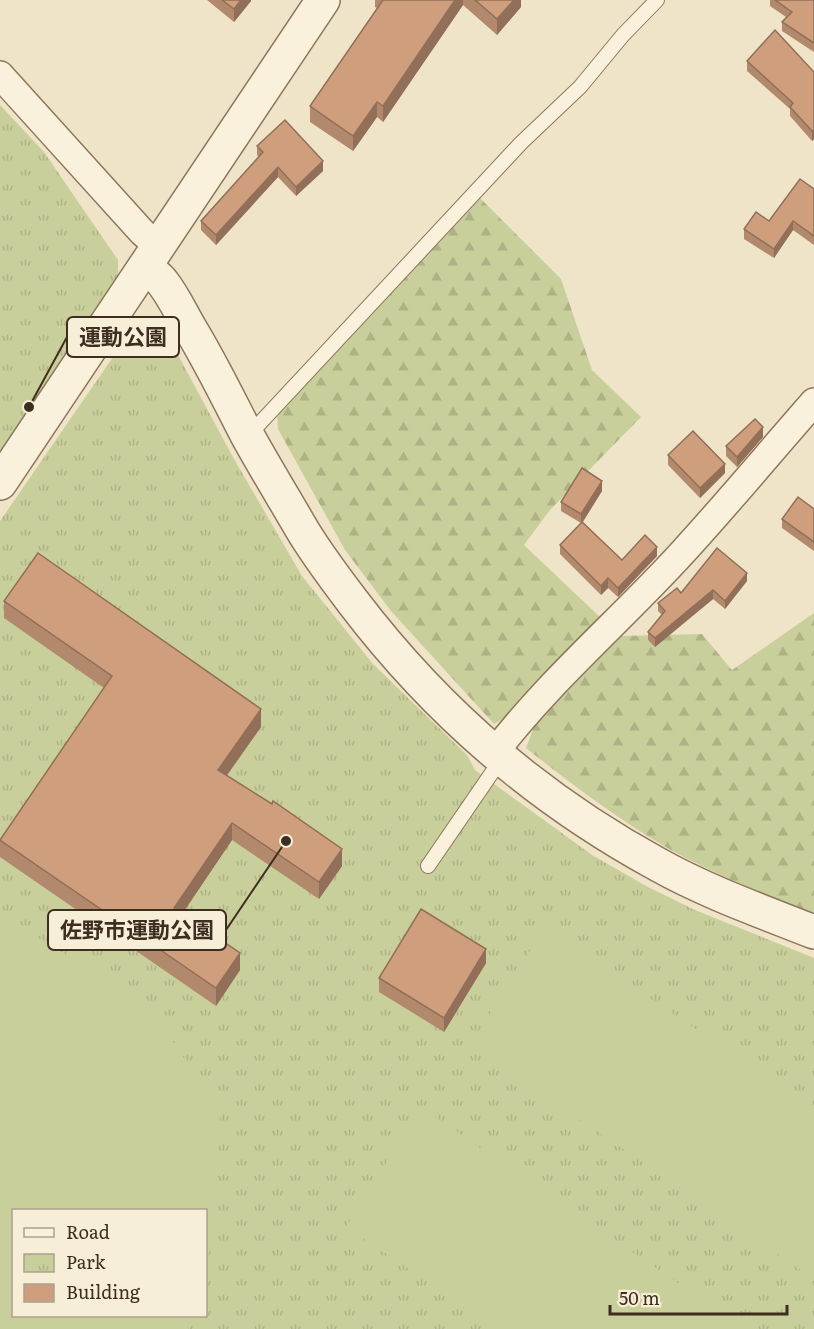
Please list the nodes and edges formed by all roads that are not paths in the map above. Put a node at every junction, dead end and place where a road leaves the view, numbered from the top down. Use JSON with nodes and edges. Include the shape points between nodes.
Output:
{"nodes":[{"id":1,"x":323,"y":0,"type":"edge"},
{"id":2,"x":657,"y":0,"type":"edge"},
{"id":3,"x":0,"y":75,"type":"edge"},
{"id":4,"x":152,"y":257,"type":"junction"},
{"id":5,"x":814,"y":402,"type":"edge"},
{"id":6,"x":248,"y":436,"type":"junction"},
{"id":7,"x":0,"y":483,"type":"edge"},
{"id":8,"x":498,"y":755,"type":"junction"},
{"id":9,"x":428,"y":866,"type":"dead end"},
{"id":10,"x":814,"y":932,"type":"edge"}],
"edges":[{"from":1,"to":4,"type":"street"},
{"from":2,"to":6,"type":"lane","via":[[580,87],[521,142]]},
{"from":3,"to":4,"type":"street","via":[[142,232]]},
{"from":4,"to":6,"type":"street"},
{"from":4,"to":7,"type":"street"},
{"from":5,"to":8,"type":"street","via":[[682,554],[508,735]]},
{"from":6,"to":8,"type":"street","via":[[307,538],[378,635],[449,712]]},
{"from":8,"to":9,"type":"lane"},
{"from":8,"to":10,"type":"street","via":[[572,812],[658,865]]}]}
